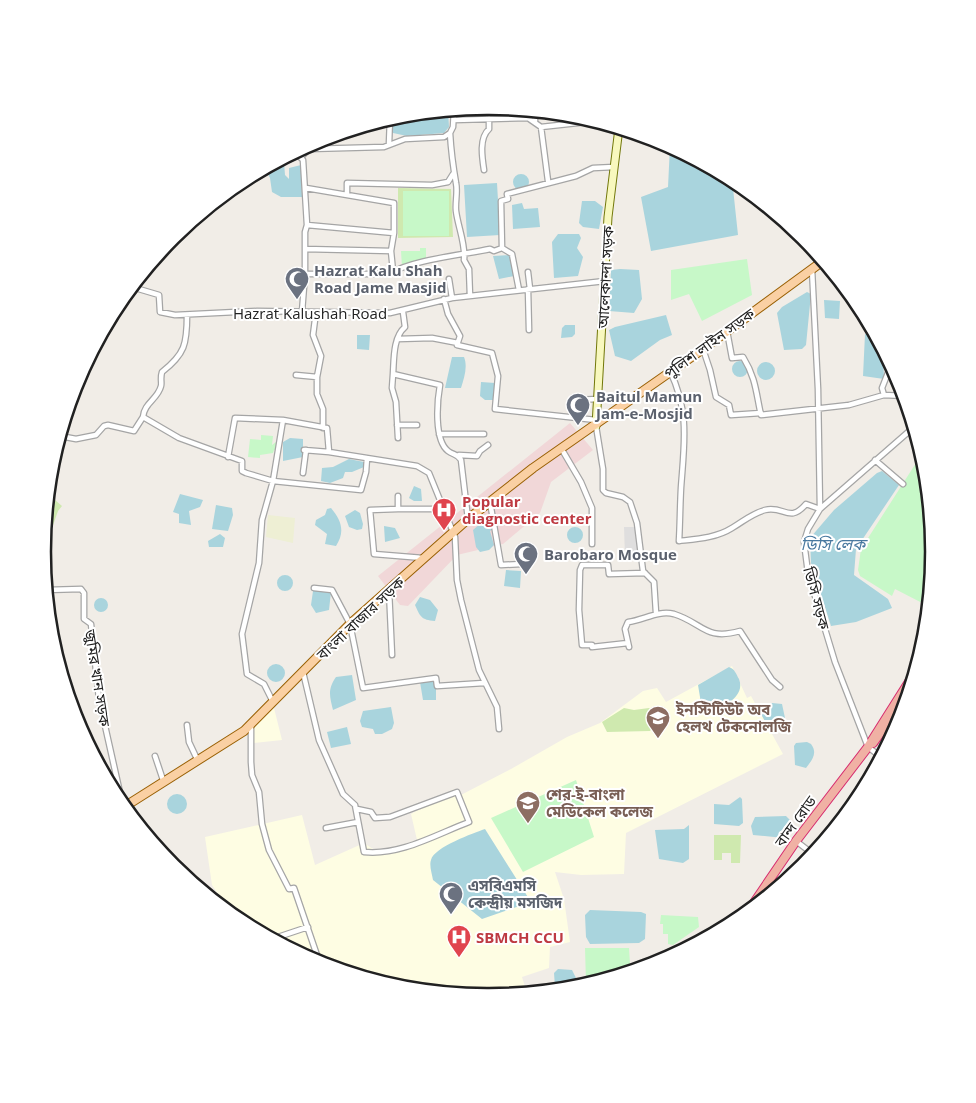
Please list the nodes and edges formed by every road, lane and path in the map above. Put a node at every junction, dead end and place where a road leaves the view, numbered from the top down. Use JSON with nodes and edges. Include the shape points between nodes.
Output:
{"nodes":[{"id":1,"x":454,"y":116,"type":"edge"},
{"id":2,"x":535,"y":117,"type":"edge"},
{"id":3,"x":489,"y":119,"type":"junction"},
{"id":4,"x":454,"y":120,"type":"junction"},
{"id":5,"x":535,"y":122,"type":"junction"},
{"id":6,"x":570,"y":122,"type":"edge"},
{"id":7,"x":390,"y":126,"type":"edge"},
{"id":8,"x":541,"y":127,"type":"junction"},
{"id":9,"x":450,"y":133,"type":"junction"},
{"id":10,"x":618,"y":135,"type":"edge"},
{"id":11,"x":389,"y":144,"type":"junction"},
{"id":12,"x":319,"y":149,"type":"edge"},
{"id":13,"x":301,"y":157,"type":"edge"},
{"id":14,"x":614,"y":167,"type":"junction"},
{"id":15,"x":484,"y":170,"type":"dead end"},
{"id":16,"x":453,"y":174,"type":"junction"},
{"id":17,"x":548,"y":181,"type":"junction"},
{"id":18,"x":306,"y":188,"type":"junction"},
{"id":19,"x":347,"y":195,"type":"junction"},
{"id":20,"x":307,"y":225,"type":"junction"},
{"id":21,"x":394,"y":233,"type":"junction"},
{"id":22,"x":502,"y":248,"type":"junction"},
{"id":23,"x":305,"y":250,"type":"junction"},
{"id":24,"x":391,"y":251,"type":"junction"},
{"id":25,"x":466,"y":254,"type":"junction"},
{"id":26,"x":817,"y":266,"type":"edge"},
{"id":27,"x":812,"y":269,"type":"junction"},
{"id":28,"x":393,"y":271,"type":"junction"},
{"id":29,"x":528,"y":272,"type":"dead end"},
{"id":30,"x":305,"y":274,"type":"junction"},
{"id":31,"x":449,"y":279,"type":"dead end"},
{"id":32,"x":605,"y":281,"type":"junction"},
{"id":33,"x":140,"y":289,"type":"edge"},
{"id":34,"x":529,"y":289,"type":"junction"},
{"id":35,"x":519,"y":290,"type":"junction"},
{"id":36,"x":470,"y":296,"type":"junction"},
{"id":37,"x":452,"y":298,"type":"junction"},
{"id":38,"x":444,"y":299,"type":"junction"},
{"id":39,"x":302,"y":312,"type":"junction"},
{"id":40,"x":316,"y":312,"type":"junction"},
{"id":41,"x":403,"y":312,"type":"junction"},
{"id":42,"x":186,"y":315,"type":"junction"},
{"id":43,"x":529,"y":330,"type":"dead end"},
{"id":44,"x":727,"y":332,"type":"junction"},
{"id":45,"x":398,"y":339,"type":"junction"},
{"id":46,"x":458,"y":343,"type":"junction"},
{"id":47,"x":703,"y":349,"type":"junction"},
{"id":48,"x":670,"y":371,"type":"junction"},
{"id":49,"x":392,"y":374,"type":"junction"},
{"id":50,"x":887,"y":374,"type":"edge"},
{"id":51,"x":296,"y":375,"type":"dead end"},
{"id":52,"x":317,"y":377,"type":"junction"},
{"id":53,"x":884,"y":395,"type":"junction"},
{"id":54,"x":896,"y":396,"type":"edge"},
{"id":55,"x":598,"y":399,"type":"junction"},
{"id":56,"x":574,"y":400,"type":"dead end"},
{"id":57,"x":818,"y":408,"type":"junction"},
{"id":58,"x":760,"y":413,"type":"junction"},
{"id":59,"x":143,"y":417,"type":"junction"},
{"id":60,"x":283,"y":420,"type":"junction"},
{"id":61,"x":596,"y":423,"type":"junction"},
{"id":62,"x":397,"y":425,"type":"junction"},
{"id":63,"x":417,"y":425,"type":"dead end"},
{"id":64,"x":323,"y":428,"type":"junction"},
{"id":65,"x":908,"y":432,"type":"edge"},
{"id":66,"x":439,"y":434,"type":"junction"},
{"id":67,"x":484,"y":434,"type":"dead end"},
{"id":68,"x":66,"y":437,"type":"edge"},
{"id":69,"x":398,"y":438,"type":"dead end"},
{"id":70,"x":488,"y":445,"type":"dead end"},
{"id":71,"x":561,"y":448,"type":"junction"},
{"id":72,"x":328,"y":452,"type":"junction"},
{"id":73,"x":459,"y":455,"type":"junction"},
{"id":74,"x":228,"y":456,"type":"junction"},
{"id":75,"x":367,"y":458,"type":"junction"},
{"id":76,"x":875,"y":460,"type":"junction"},
{"id":77,"x":303,"y":473,"type":"dead end"},
{"id":78,"x":273,"y":481,"type":"junction"},
{"id":79,"x":903,"y":484,"type":"dead end"},
{"id":80,"x":398,"y":496,"type":"dead end"},
{"id":81,"x":490,"y":502,"type":"junction"},
{"id":82,"x":398,"y":509,"type":"junction"},
{"id":83,"x":442,"y":509,"type":"junction"},
{"id":84,"x":820,"y":509,"type":"junction"},
{"id":85,"x":468,"y":519,"type":"junction"},
{"id":86,"x":452,"y":534,"type":"junction"},
{"id":87,"x":592,"y":544,"type":"dead end"},
{"id":88,"x":425,"y":558,"type":"junction"},
{"id":89,"x":522,"y":564,"type":"dead end"},
{"id":90,"x":645,"y":573,"type":"junction"},
{"id":91,"x":314,"y":588,"type":"dead end"},
{"id":92,"x":53,"y":590,"type":"edge"},
{"id":93,"x":389,"y":590,"type":"junction"},
{"id":94,"x":656,"y":613,"type":"junction"},
{"id":95,"x":350,"y":624,"type":"junction"},
{"id":96,"x":392,"y":655,"type":"dead end"},
{"id":97,"x":303,"y":672,"type":"junction"},
{"id":98,"x":484,"y":682,"type":"junction"},
{"id":99,"x":780,"y":687,"type":"dead end"},
{"id":100,"x":901,"y":695,"type":"edge"},
{"id":101,"x":274,"y":703,"type":"junction"},
{"id":102,"x":894,"y":713,"type":"edge"},
{"id":103,"x":186,"y":725,"type":"dead end"},
{"id":104,"x":251,"y":725,"type":"junction"},
{"id":105,"x":499,"y":729,"type":"dead end"},
{"id":106,"x":868,"y":747,"type":"junction"},
{"id":107,"x":876,"y":753,"type":"edge"},
{"id":108,"x":156,"y":756,"type":"dead end"},
{"id":109,"x":196,"y":759,"type":"junction"},
{"id":110,"x":163,"y":780,"type":"junction"},
{"id":111,"x":119,"y":784,"type":"edge"},
{"id":112,"x":131,"y":802,"type":"edge"},
{"id":113,"x":357,"y":809,"type":"junction"},
{"id":114,"x":358,"y":822,"type":"junction"},
{"id":115,"x":326,"y":828,"type":"dead end"},
{"id":116,"x":798,"y":842,"type":"junction"},
{"id":117,"x":807,"y":849,"type":"edge"},
{"id":118,"x":772,"y":884,"type":"edge"},
{"id":119,"x":763,"y":891,"type":"edge"},
{"id":120,"x":308,"y":927,"type":"junction"},
{"id":121,"x":281,"y":936,"type":"edge"},
{"id":122,"x":316,"y":953,"type":"edge"}],
"edges":[{"from":1,"to":4,"type":"street"},
{"from":2,"to":5,"type":"street"},
{"from":3,"to":4,"type":"street"},
{"from":3,"to":5,"type":"street","via":[[528,118]]},
{"from":3,"to":15,"type":"street","via":[[489,129],[483,141]]},
{"from":4,"to":9,"type":"street"},
{"from":5,"to":8,"type":"street"},
{"from":6,"to":8,"type":"street"},
{"from":7,"to":11,"type":"street"},
{"from":8,"to":17,"type":"street"},
{"from":9,"to":11,"type":"street","via":[[444,137],[405,139]]},
{"from":9,"to":16,"type":"street"},
{"from":10,"to":14,"type":"main road","name":"আলেকান্দা সড়ক"},
{"from":11,"to":12,"type":"street","via":[[384,147]]},
{"from":13,"to":18,"type":"street"},
{"from":14,"to":17,"type":"street","via":[[593,168],[576,176]]},
{"from":14,"to":32,"type":"main road","name":"আলেকান্দা সড়ক"},
{"from":16,"to":19,"type":"street","via":[[448,182],[432,185],[347,183]]},
{"from":16,"to":25,"type":"street","via":[[456,209]]},
{"from":17,"to":22,"type":"street","via":[[507,194],[508,199],[501,201]]},
{"from":18,"to":19,"type":"street"},
{"from":18,"to":20,"type":"street"},
{"from":19,"to":21,"type":"street","via":[[394,203]]},
{"from":20,"to":21,"type":"street"},
{"from":20,"to":23,"type":"street"},
{"from":21,"to":24,"type":"street"},
{"from":22,"to":25,"type":"street"},
{"from":22,"to":35,"type":"street","via":[[512,254]]},
{"from":23,"to":24,"type":"street"},
{"from":23,"to":30,"type":"street"},
{"from":24,"to":28,"type":"street"},
{"from":25,"to":28,"type":"street"},
{"from":25,"to":36,"type":"street","via":[[464,260],[469,269]]},
{"from":26,"to":27,"type":"main road","name":"পুলিশ লাইন সড়ক"},
{"from":27,"to":44,"type":"main road","name":"পুলিশ লাইন সড়ক"},
{"from":27,"to":57,"type":"street"},
{"from":28,"to":30,"type":"street","via":[[389,274]]},
{"from":29,"to":34,"type":"street"},
{"from":30,"to":39,"type":"street"},
{"from":31,"to":37,"type":"street"},
{"from":32,"to":34,"type":"street","name":"Hazrat Kalushah Road"},
{"from":32,"to":55,"type":"main road","name":"আলেকান্দা সড়ক"},
{"from":33,"to":42,"type":"street","name":"Hazrat Kalushah Road","via":[[159,295],[162,314]]},
{"from":34,"to":35,"type":"street","name":"Hazrat Kalushah Road"},
{"from":34,"to":43,"type":"street"},
{"from":35,"to":36,"type":"street","name":"Hazrat Kalushah Road"},
{"from":36,"to":37,"type":"street","name":"Hazrat Kalushah Road"},
{"from":37,"to":38,"type":"street","name":"Hazrat Kalushah Road"},
{"from":38,"to":41,"type":"street","name":"Hazrat Kalushah Road"},
{"from":38,"to":46,"type":"street","via":[[460,336]]},
{"from":39,"to":40,"type":"street","name":"Hazrat Kalushah Road"},
{"from":39,"to":42,"type":"street","name":"Hazrat Kalushah Road"},
{"from":40,"to":41,"type":"street","name":"Hazrat Kalushah Road"},
{"from":40,"to":52,"type":"street","via":[[313,335],[321,356]]},
{"from":41,"to":45,"type":"street","via":[[405,327]]},
{"from":42,"to":59,"type":"street","via":[[187,337],[181,356],[162,372],[161,388],[150,400]]},
{"from":44,"to":47,"type":"main road","name":"পুলিশ লাইন সড়ক"},
{"from":44,"to":58,"type":"street","via":[[732,358],[743,357],[751,372],[758,390]]},
{"from":45,"to":46,"type":"street","via":[[432,338]]},
{"from":45,"to":49,"type":"street"},
{"from":46,"to":61,"type":"street","via":[[492,353],[498,376],[495,409]]},
{"from":47,"to":48,"type":"main road","name":"পুলিশ লাইন সড়ক"},
{"from":47,"to":58,"type":"street","via":[[715,395],[729,405],[731,415]]},
{"from":48,"to":61,"type":"main road","name":"পুলিশ লাইন সড়ক"},
{"from":48,"to":84,"type":"street","via":[[683,409],[685,453],[679,542],[724,532],[748,516],[768,509],[793,514],[806,504]]},
{"from":49,"to":62,"type":"street"},
{"from":49,"to":66,"type":"street","via":[[440,385]]},
{"from":50,"to":53,"type":"street","via":[[882,388]]},
{"from":51,"to":52,"type":"street"},
{"from":52,"to":64,"type":"street"},
{"from":53,"to":54,"type":"street"},
{"from":53,"to":57,"type":"street","via":[[849,405]]},
{"from":55,"to":56,"type":"street"},
{"from":55,"to":61,"type":"main road","name":"আলেকান্দা সড়ক"},
{"from":57,"to":58,"type":"street"},
{"from":57,"to":84,"type":"street"},
{"from":59,"to":68,"type":"street","via":[[134,431],[108,424],[96,434],[76,439]]},
{"from":59,"to":74,"type":"street","via":[[179,438]]},
{"from":60,"to":64,"type":"street"},
{"from":60,"to":74,"type":"street","via":[[235,418]]},
{"from":60,"to":78,"type":"street"},
{"from":61,"to":71,"type":"main road","name":"বাংলা বাজার সড়ক"},
{"from":61,"to":90,"type":"street","via":[[603,490],[623,496],[630,502],[637,523]]},
{"from":62,"to":63,"type":"street"},
{"from":62,"to":69,"type":"street"},
{"from":64,"to":72,"type":"street","via":[[329,430]]},
{"from":65,"to":76,"type":"street","name":"ডিসি সড়ক"},
{"from":66,"to":67,"type":"street"},
{"from":66,"to":73,"type":"street","via":[[447,451]]},
{"from":70,"to":73,"type":"street","via":[[477,456]]},
{"from":71,"to":81,"type":"main road","name":"বাংলা বাজার সড়ক"},
{"from":71,"to":87,"type":"street","via":[[592,508]]},
{"from":72,"to":75,"type":"street"},
{"from":72,"to":77,"type":"street","via":[[305,450]]},
{"from":73,"to":85,"type":"street"},
{"from":74,"to":78,"type":"street","via":[[242,461],[242,471]]},
{"from":75,"to":78,"type":"street","via":[[361,490]]},
{"from":75,"to":83,"type":"street","via":[[425,468]]},
{"from":76,"to":79,"type":"street"},
{"from":76,"to":84,"type":"street","name":"ডিসি সড়ক"},
{"from":78,"to":101,"type":"street","via":[[262,520],[261,551],[242,642],[247,674],[264,684]]},
{"from":80,"to":82,"type":"street"},
{"from":81,"to":85,"type":"main road","name":"বাংলা বাজার সড়ক"},
{"from":81,"to":89,"type":"street","via":[[501,565]]},
{"from":82,"to":83,"type":"street"},
{"from":82,"to":88,"type":"street","via":[[370,510],[374,554]]},
{"from":83,"to":86,"type":"street"},
{"from":84,"to":106,"type":"street","name":"ডিসি সড়ক","via":[[804,542],[808,573],[835,662]]},
{"from":85,"to":86,"type":"main road","name":"বাংলা বাজার সড়ক"},
{"from":86,"to":88,"type":"main road","name":"বাংলা বাজার সড়ক"},
{"from":86,"to":98,"type":"street","via":[[461,600]]},
{"from":88,"to":93,"type":"main road","name":"বাংলা বাজার সড়ক"},
{"from":90,"to":94,"type":"street","via":[[654,582]]},
{"from":90,"to":94,"type":"street","via":[[608,574],[608,564],[582,565],[579,610],[582,644],[592,647],[629,645],[628,622]]},
{"from":91,"to":95,"type":"street","via":[[332,590]]},
{"from":92,"to":111,"type":"street","name":"জুমির খান সড়ক","via":[[81,589],[84,592],[84,619],[91,624],[99,699]]},
{"from":93,"to":95,"type":"main road","name":"বাংলা বাজার সড়ক"},
{"from":93,"to":96,"type":"street"},
{"from":94,"to":99,"type":"street","via":[[674,614],[716,634],[740,631]]},
{"from":95,"to":97,"type":"main road","name":"বাংলা বাজার সড়ক"},
{"from":95,"to":98,"type":"street","via":[[363,688],[436,678],[437,686]]},
{"from":97,"to":101,"type":"main road","name":"বাংলা বাজার সড়ক"},
{"from":97,"to":113,"type":"street","via":[[319,740],[343,794]]},
{"from":98,"to":105,"type":"street","via":[[497,707]]},
{"from":100,"to":106,"type":"highway","name":"বান্দ রোড"},
{"from":101,"to":104,"type":"main road","name":"বাংলা বাজার সড়ক"},
{"from":102,"to":106,"type":"highway","name":"বান্দ রোড"},
{"from":103,"to":109,"type":"street"},
{"from":104,"to":109,"type":"main road","name":"বাংলা বাজার সড়ক"},
{"from":104,"to":120,"type":"street","via":[[252,775],[259,792],[269,850],[289,889],[294,888]]},
{"from":106,"to":107,"type":"street"},
{"from":106,"to":116,"type":"highway","name":"বান্দ রোড"},
{"from":108,"to":110,"type":"street"},
{"from":109,"to":110,"type":"main road","name":"বাংলা বাজার সড়ক"},
{"from":110,"to":112,"type":"main road","name":"বাংলা বাজার সড়ক"},
{"from":113,"to":114,"type":"street"},
{"from":113,"to":114,"type":"street","via":[[371,812],[375,818],[390,817],[457,792],[469,822],[408,846],[374,853],[364,852]]},
{"from":114,"to":115,"type":"street"},
{"from":116,"to":117,"type":"street"},
{"from":116,"to":118,"type":"highway","name":"বান্দ রোড"},
{"from":116,"to":119,"type":"highway","name":"বান্দ রোড"},
{"from":120,"to":121,"type":"street"},
{"from":120,"to":122,"type":"street"}]}
